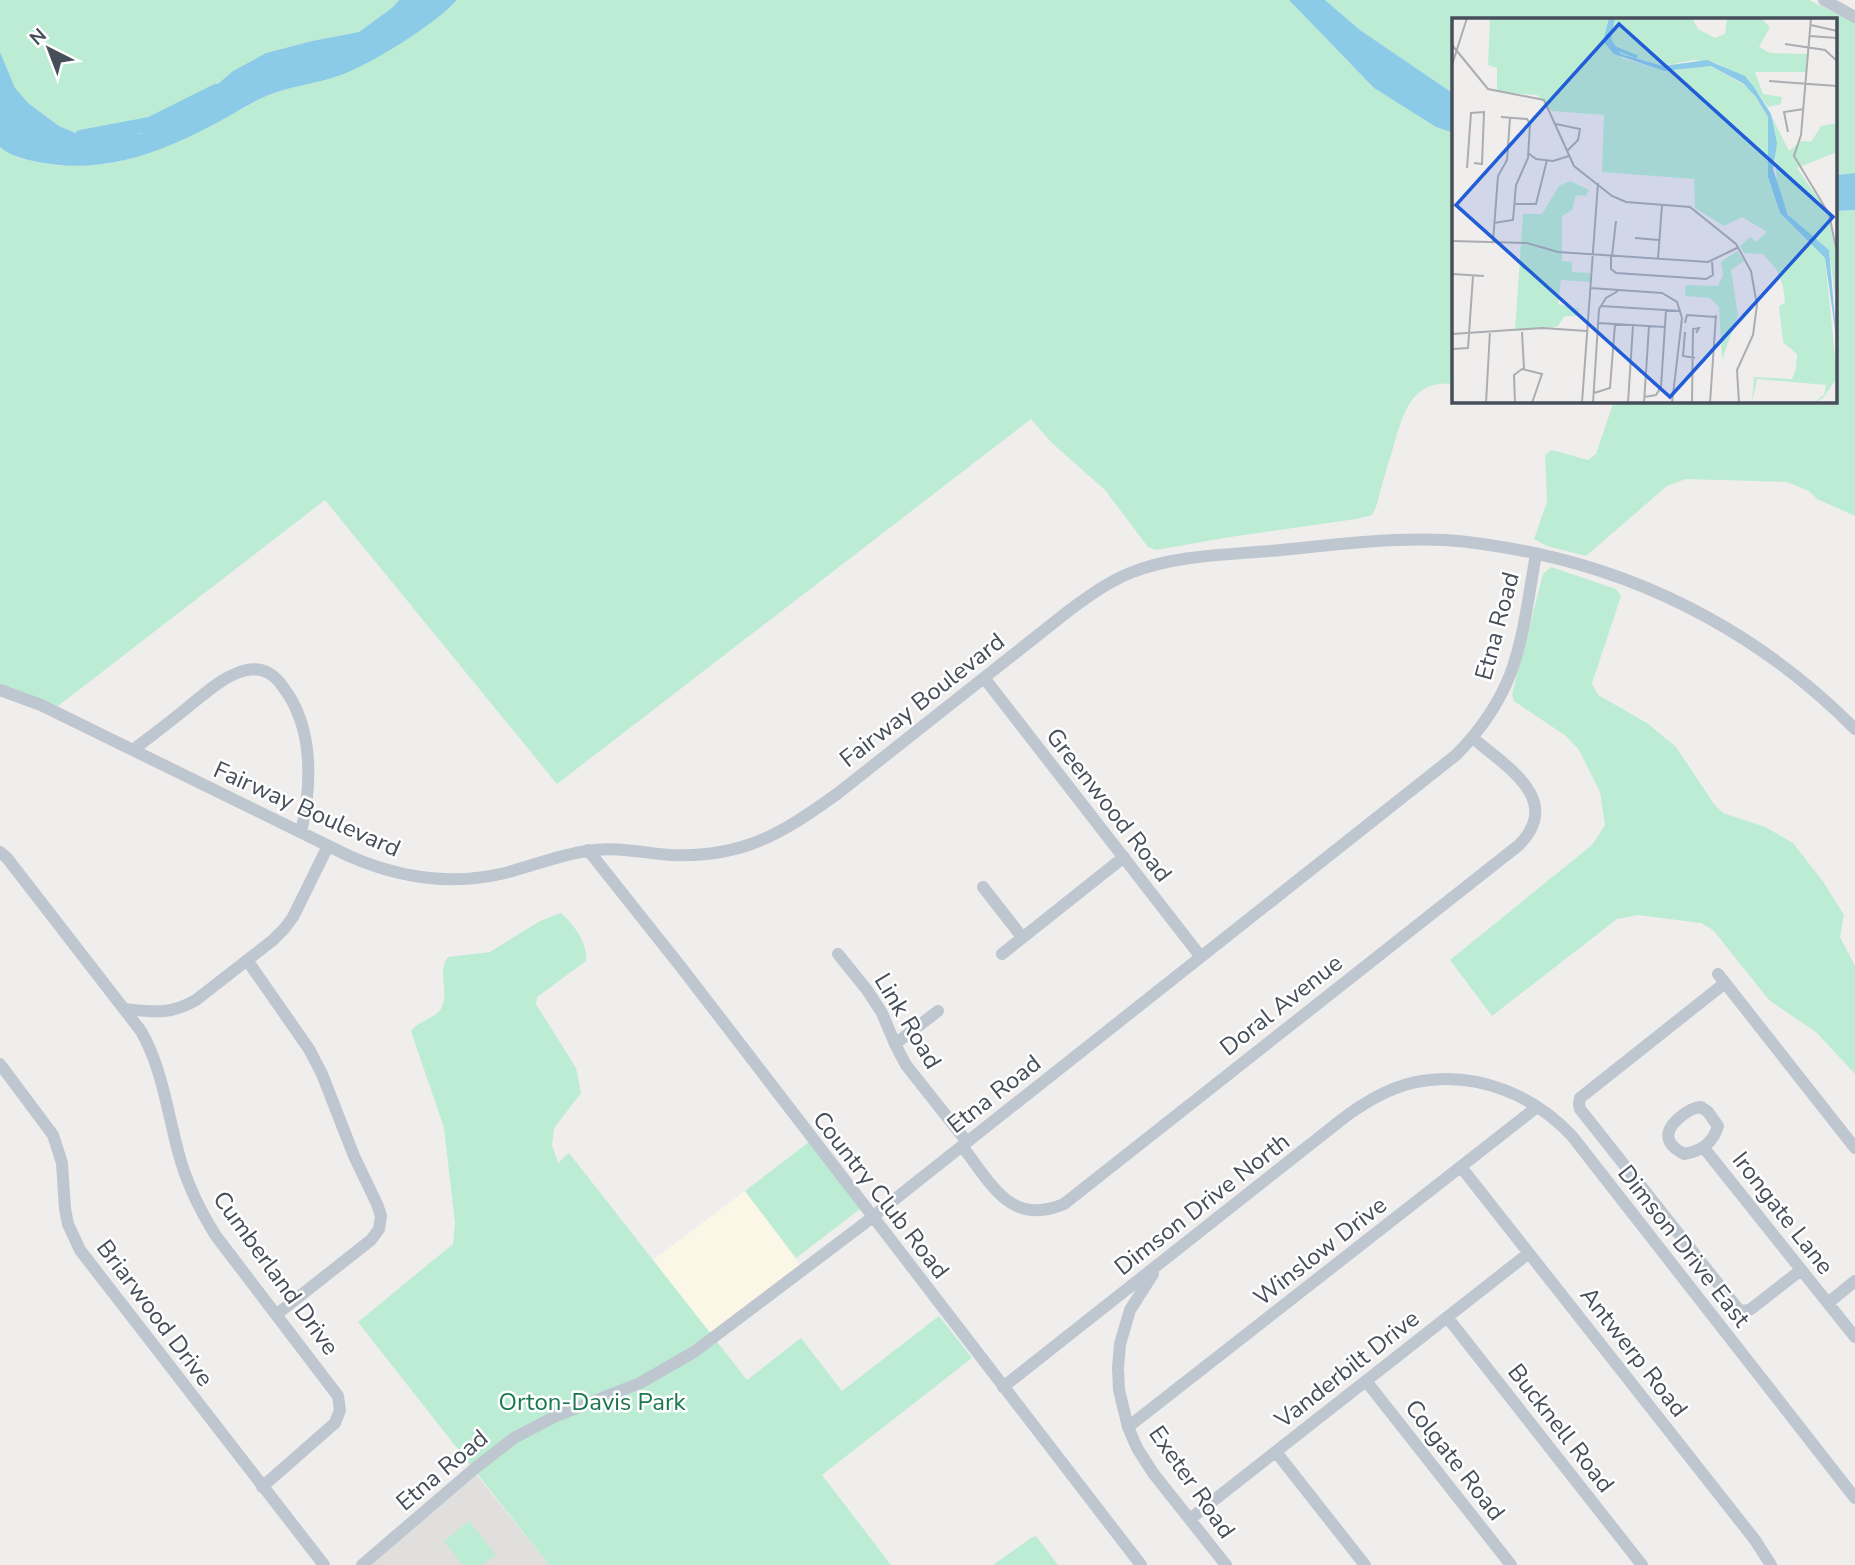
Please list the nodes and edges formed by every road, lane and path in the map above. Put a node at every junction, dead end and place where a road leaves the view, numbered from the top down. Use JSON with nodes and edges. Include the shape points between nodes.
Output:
{"nodes":[{"id":1,"x":1824,"y":0,"type":"edge"},
{"id":2,"x":1855,"y":17,"type":"edge"},
{"id":3,"x":1536,"y":554,"type":"junction"},
{"id":4,"x":985,"y":678,"type":"junction"},
{"id":5,"x":0,"y":690,"type":"edge"},
{"id":6,"x":1855,"y":729,"type":"edge"},
{"id":7,"x":1473,"y":738,"type":"junction"},
{"id":8,"x":133,"y":750,"type":"junction"},
{"id":9,"x":301,"y":832,"type":"junction"},
{"id":10,"x":328,"y":846,"type":"junction"},
{"id":11,"x":588,"y":850,"type":"junction"},
{"id":12,"x":0,"y":852,"type":"edge"},
{"id":13,"x":1124,"y":858,"type":"junction"},
{"id":14,"x":983,"y":887,"type":"dead end"},
{"id":15,"x":1022,"y":937,"type":"junction"},
{"id":16,"x":838,"y":954,"type":"dead end"},
{"id":17,"x":1002,"y":954,"type":"dead end"},
{"id":18,"x":1201,"y":957,"type":"junction"},
{"id":19,"x":247,"y":960,"type":"junction"},
{"id":20,"x":125,"y":1009,"type":"junction"},
{"id":21,"x":938,"y":1011,"type":"dead end"},
{"id":22,"x":895,"y":1044,"type":"junction"},
{"id":23,"x":0,"y":1064,"type":"edge"},
{"id":24,"x":1440,"y":1079,"type":"joint"},
{"id":25,"x":1537,"y":1107,"type":"junction"},
{"id":26,"x":964,"y":1144,"type":"junction"},
{"id":27,"x":1704,"y":1148,"type":"dead end"},
{"id":28,"x":1855,"y":1148,"type":"edge"},
{"id":29,"x":1461,"y":1167,"type":"junction"},
{"id":30,"x":872,"y":1217,"type":"junction"},
{"id":31,"x":1529,"y":1253,"type":"junction"},
{"id":32,"x":1159,"y":1265,"type":"junction"},
{"id":33,"x":1801,"y":1270,"type":"junction"},
{"id":34,"x":1855,"y":1281,"type":"edge"},
{"id":35,"x":1828,"y":1303,"type":"junction"},
{"id":36,"x":276,"y":1314,"type":"junction"},
{"id":37,"x":1447,"y":1317,"type":"junction"},
{"id":38,"x":1855,"y":1337,"type":"edge"},
{"id":39,"x":1366,"y":1381,"type":"junction"},
{"id":40,"x":1003,"y":1387,"type":"junction"},
{"id":41,"x":1128,"y":1427,"type":"junction"},
{"id":42,"x":1276,"y":1452,"type":"junction"},
{"id":43,"x":262,"y":1486,"type":"junction"},
{"id":44,"x":1855,"y":1498,"type":"edge"},
{"id":45,"x":1190,"y":1519,"type":"junction"},
{"id":46,"x":324,"y":1565,"type":"edge"},
{"id":47,"x":362,"y":1565,"type":"edge"},
{"id":48,"x":1141,"y":1565,"type":"edge"},
{"id":49,"x":1226,"y":1565,"type":"edge"},
{"id":50,"x":1365,"y":1565,"type":"edge"},
{"id":51,"x":1511,"y":1565,"type":"edge"},
{"id":52,"x":1642,"y":1565,"type":"edge"},
{"id":53,"x":1770,"y":1565,"type":"edge"}],
"edges":[{"from":1,"to":2,"type":"street"},
{"from":3,"to":4,"type":"street","name":"Fairway Boulevard","via":[[1447,540],[1406,540],[1167,562],[1130,573],[1096,591]]},
{"from":3,"to":6,"type":"street","name":"Fairway Boulevard","via":[[1615,575],[1701,613],[1791,671]]},
{"from":3,"to":7,"type":"street","name":"Etna Road","via":[[1510,674]]},
{"from":4,"to":11,"type":"street","name":"Fairway Boulevard","via":[[837,794],[775,835],[707,854]]},
{"from":4,"to":13,"type":"street","name":"Greenwood Road"},
{"from":5,"to":8,"type":"street","name":"Fairway Boulevard"},
{"from":7,"to":18,"type":"street","name":"Etna Road","via":[[1429,778]]},
{"from":7,"to":26,"type":"street","name":"Doral Avenue","via":[[1532,794],[1535,822],[1519,845],[1064,1203],[1042,1211],[1018,1208],[999,1194]]},
{"from":8,"to":9,"type":"street","name":"Fairway Boulevard"},
{"from":8,"to":9,"type":"street","via":[[224,680],[250,670],[268,672],[288,694],[304,731],[308,780]]},
{"from":9,"to":10,"type":"street","name":"Fairway Boulevard"},
{"from":10,"to":11,"type":"street","name":"Fairway Boulevard","via":[[401,874],[447,880],[488,876]]},
{"from":10,"to":19,"type":"street","via":[[285,929]]},
{"from":11,"to":30,"type":"street","name":"Country Club Road"},
{"from":12,"to":20,"type":"street","name":"Cumberland Drive"},
{"from":13,"to":15,"type":"street"},
{"from":13,"to":18,"type":"street","name":"Greenwood Road"},
{"from":14,"to":15,"type":"street"},
{"from":15,"to":17,"type":"street"},
{"from":16,"to":22,"type":"street","name":"Link Road","via":[[882,1013]]},
{"from":18,"to":26,"type":"street","name":"Etna Road"},
{"from":19,"to":20,"type":"street","via":[[176,1010]]},
{"from":19,"to":36,"type":"street","via":[[309,1049],[381,1216],[371,1240]]},
{"from":20,"to":36,"type":"street","name":"Cumberland Drive","via":[[159,1069],[178,1153],[201,1212]]},
{"from":21,"to":22,"type":"street"},
{"from":22,"to":26,"type":"street","name":"Link Road"},
{"from":23,"to":43,"type":"street","name":"Briarwood Drive","via":[[53,1135],[62,1163],[68,1224],[79,1250]]},
{"from":24,"to":25,"type":"street","name":"Dimson Drive East","via":[[1504,1089]]},
{"from":24,"to":32,"type":"street","name":"Dimson Drive North","via":[[1404,1085],[1366,1102]]},
{"from":25,"to":29,"type":"street","name":"Winslow Drive"},
{"from":25,"to":44,"type":"street","name":"Dimson Drive East","via":[[1572,1136]]},
{"from":26,"to":30,"type":"street","name":"Etna Road"},
{"from":27,"to":33,"type":"street","name":"Irongate Lane"},
{"from":28,"to":33,"type":"street","via":[[1722,979],[1580,1098],[1580,1109],[1739,1310],[1751,1309]]},
{"from":29,"to":31,"type":"street","name":"Antwerp Road"},
{"from":29,"to":41,"type":"street","name":"Winslow Drive"},
{"from":30,"to":40,"type":"street","name":"Country Club Road"},
{"from":30,"to":47,"type":"street","name":"Etna Road","via":[[682,1360],[514,1438]]},
{"from":31,"to":37,"type":"street","name":"Vanderbilt Drive"},
{"from":31,"to":53,"type":"street","name":"Antwerp Road"},
{"from":32,"to":40,"type":"street","name":"Dimson Drive North"},
{"from":32,"to":41,"type":"street","name":"Exeter Road","via":[[1130,1310],[1120,1344],[1119,1390]]},
{"from":33,"to":35,"type":"street","name":"Irongate Lane"},
{"from":34,"to":35,"type":"street"},
{"from":35,"to":38,"type":"street","name":"Irongate Lane"},
{"from":36,"to":43,"type":"street","name":"Cumberland Drive","via":[[335,1390],[340,1410],[330,1428]]},
{"from":37,"to":39,"type":"street","name":"Vanderbilt Drive"},
{"from":37,"to":52,"type":"street","name":"Bucknell Road"},
{"from":39,"to":42,"type":"street","name":"Vanderbilt Drive"},
{"from":39,"to":51,"type":"street","name":"Colgate Road"},
{"from":40,"to":48,"type":"street","name":"Country Club Road"},
{"from":41,"to":45,"type":"street","name":"Exeter Road","via":[[1153,1473]]},
{"from":42,"to":45,"type":"street","name":"Vanderbilt Drive"},
{"from":42,"to":50,"type":"street"},
{"from":43,"to":46,"type":"street","name":"Briarwood Drive"},
{"from":45,"to":49,"type":"street","name":"Exeter Road"}]}
